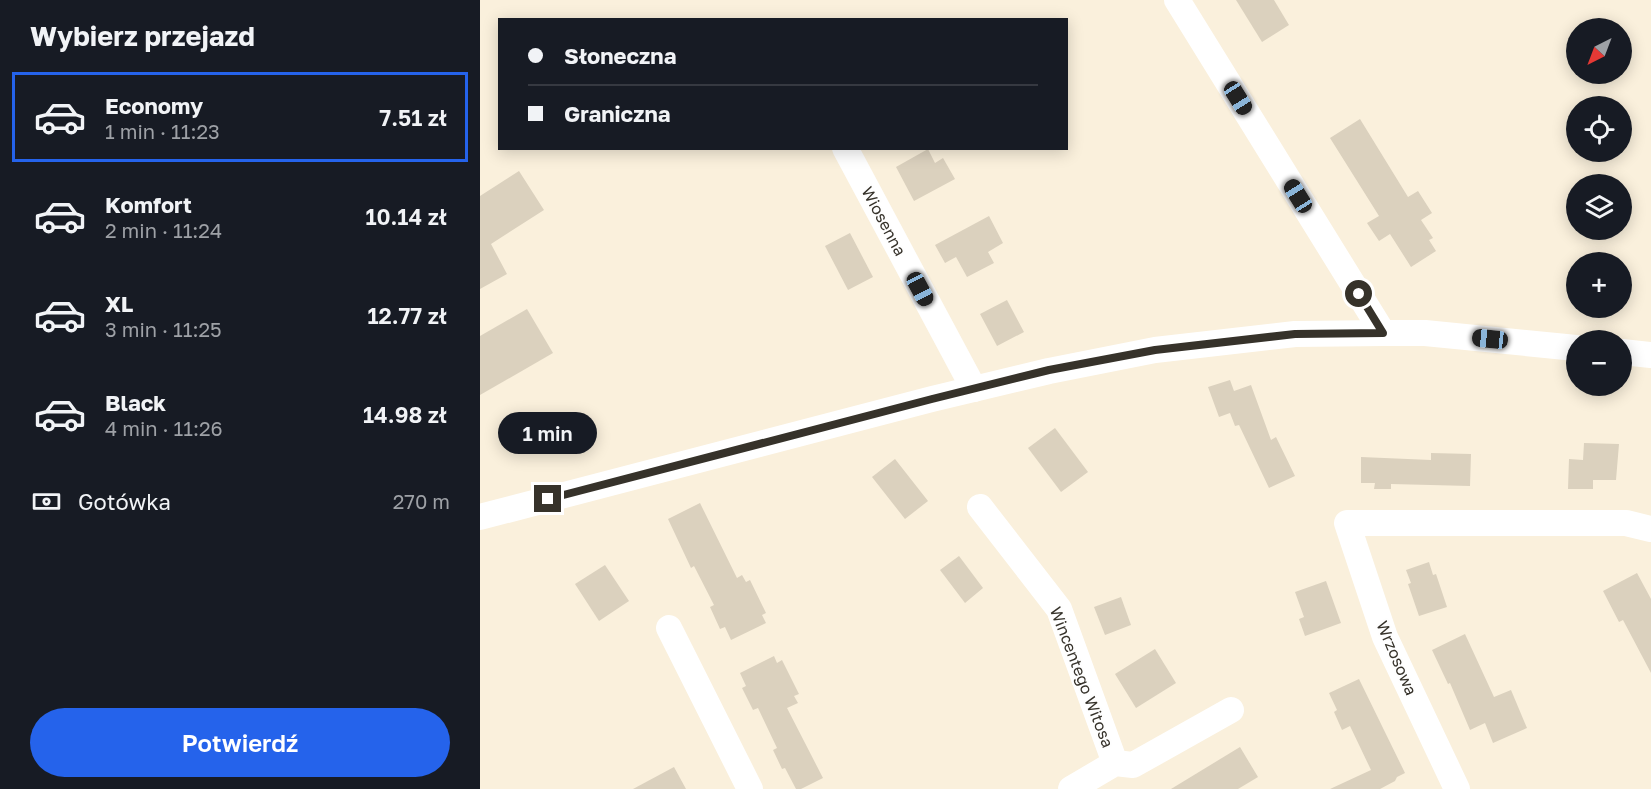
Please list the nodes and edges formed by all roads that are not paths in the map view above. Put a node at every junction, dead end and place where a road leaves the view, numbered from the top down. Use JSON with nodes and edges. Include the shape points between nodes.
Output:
{"nodes":[{"id":1,"x":1177,"y":0,"type":"edge"},
{"id":2,"x":846,"y":150,"type":"edge"},
{"id":3,"x":1383,"y":333,"type":"junction"},
{"id":4,"x":1566,"y":347,"type":"edge"},
{"id":5,"x":1632,"y":353,"type":"edge"},
{"id":6,"x":1651,"y":355,"type":"edge"},
{"id":7,"x":974,"y":389,"type":"junction"},
{"id":8,"x":980,"y":507,"type":"dead end"},
{"id":9,"x":480,"y":517,"type":"edge"},
{"id":10,"x":1651,"y":529,"type":"edge"},
{"id":11,"x":669,"y":628,"type":"dead end"},
{"id":12,"x":1232,"y":710,"type":"dead end"},
{"id":13,"x":1115,"y":763,"type":"junction"},
{"id":14,"x":750,"y":789,"type":"edge"},
{"id":15,"x":1071,"y":789,"type":"edge"},
{"id":16,"x":1457,"y":789,"type":"edge"}],
"edges":[{"from":1,"to":3,"type":"street"},
{"from":2,"to":7,"type":"street","name":"Wiosenna"},
{"from":3,"to":4,"type":"street","via":[[1425,333]]},
{"from":3,"to":7,"type":"street","via":[[1295,334],[1155,350]]},
{"from":5,"to":6,"type":"street"},
{"from":7,"to":9,"type":"street"},
{"from":8,"to":13,"type":"street","name":"Wincentego Witosa","via":[[1059,609]]},
{"from":10,"to":16,"type":"street","name":"Wrzosowa","via":[[1626,524],[1347,523],[1385,637]]},
{"from":11,"to":14,"type":"street"},
{"from":12,"to":13,"type":"street","name":"Wincentego Witosa","via":[[1133,765]]},
{"from":13,"to":15,"type":"street","name":"Wincentego Witosa"}]}
